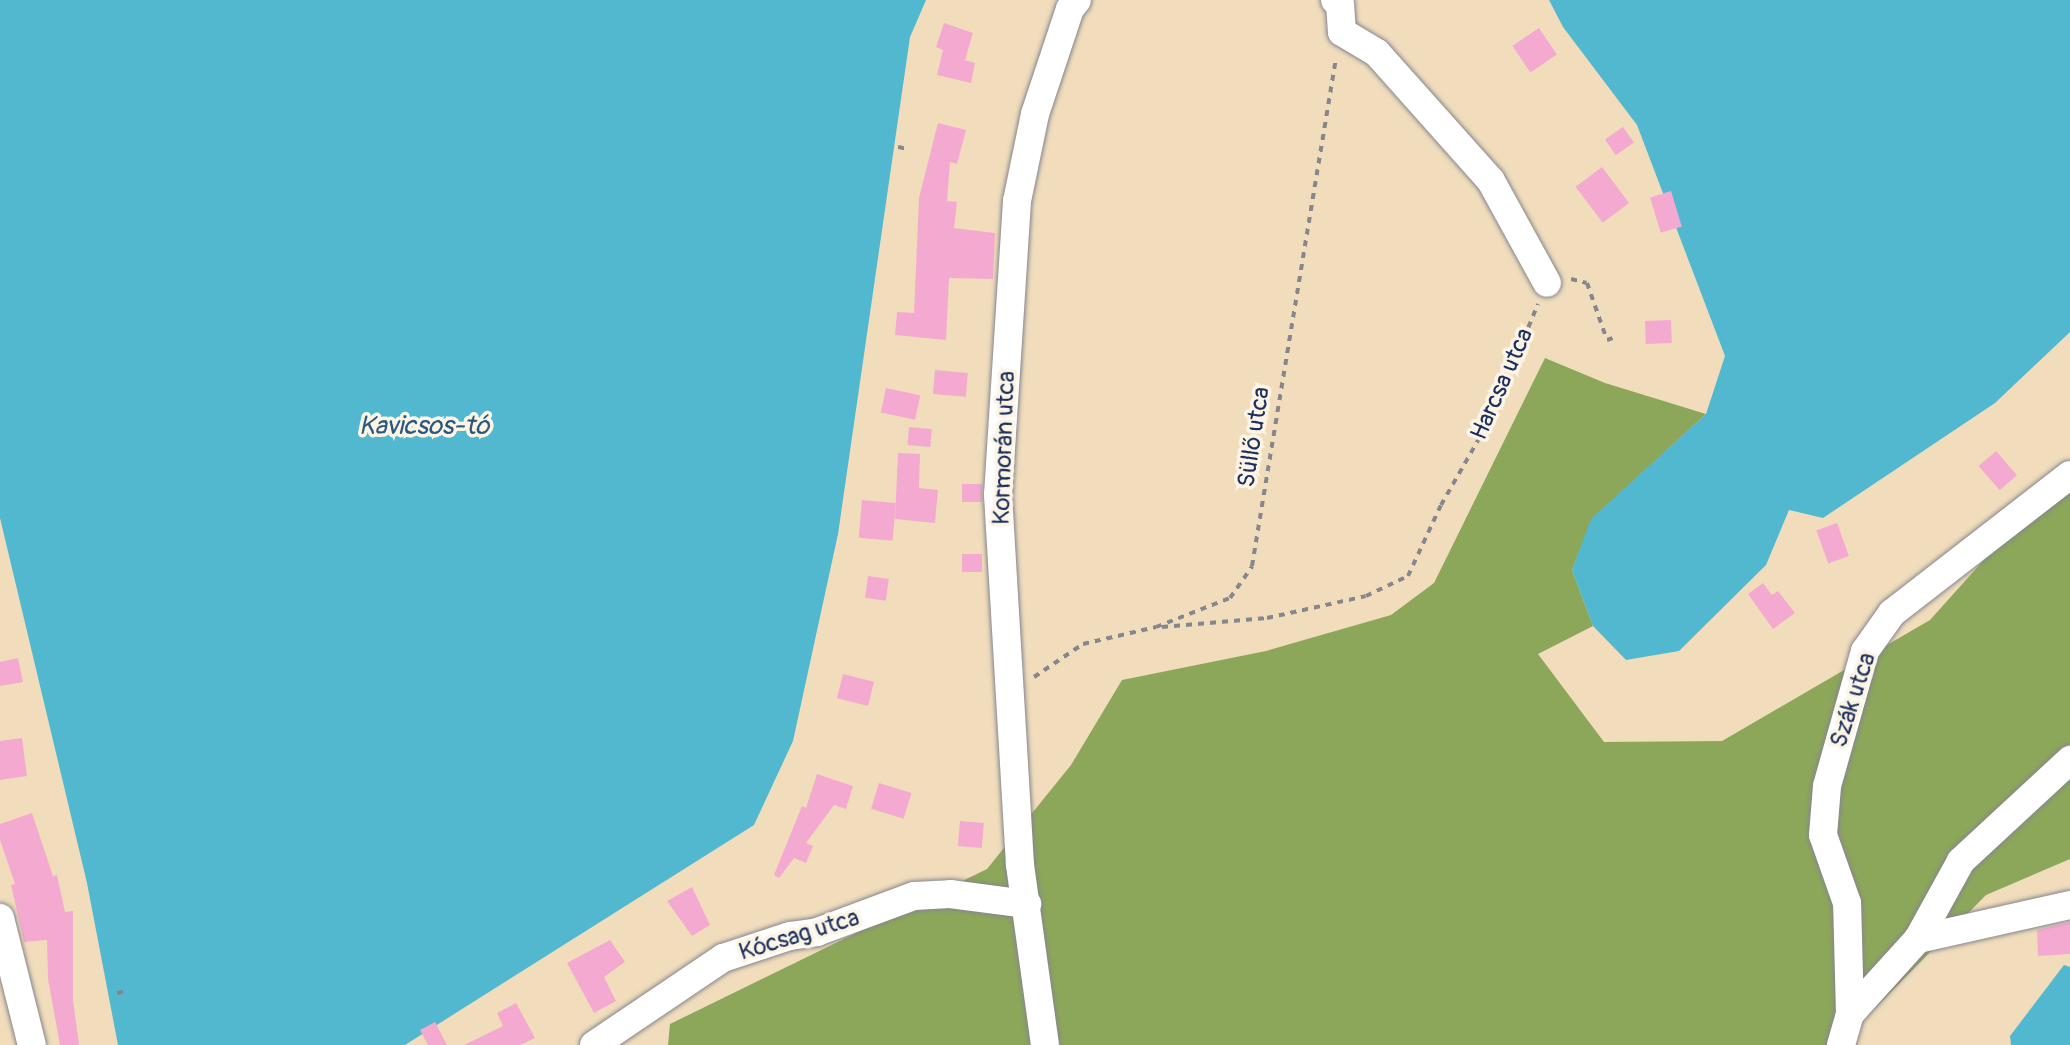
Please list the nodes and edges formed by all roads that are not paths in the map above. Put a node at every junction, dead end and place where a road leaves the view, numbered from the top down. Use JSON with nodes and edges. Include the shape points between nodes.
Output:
{"nodes":[{"id":1,"x":1077,"y":0,"type":"edge"},
{"id":2,"x":1335,"y":0,"type":"edge"},
{"id":3,"x":1547,"y":283,"type":"road end"},
{"id":4,"x":2070,"y":475,"type":"edge"},
{"id":5,"x":2070,"y":760,"type":"edge"},
{"id":6,"x":1027,"y":904,"type":"junction"},
{"id":7,"x":2070,"y":905,"type":"edge"},
{"id":8,"x":0,"y":918,"type":"edge"},
{"id":9,"x":1918,"y":939,"type":"junction"},
{"id":10,"x":6,"y":977,"type":"edge"},
{"id":11,"x":1850,"y":1014,"type":"junction"},
{"id":12,"x":32,"y":1045,"type":"edge"},
{"id":13,"x":594,"y":1045,"type":"edge"},
{"id":14,"x":1045,"y":1045,"type":"edge"},
{"id":15,"x":1841,"y":1045,"type":"edge"}],
"edges":[{"from":1,"to":6,"type":"street","name":"Kormorán utca","via":[[1035,114],[1017,201],[998,495],[1020,865]]},
{"from":2,"to":3,"type":"street","via":[[1340,4],[1342,32],[1377,53],[1491,181]]},
{"from":4,"to":11,"type":"street","name":"Szák utca","via":[[1892,613],[1865,651],[1827,786],[1823,835],[1847,903]]},
{"from":5,"to":9,"type":"street","name":"Szák utca","via":[[1961,861]]},
{"from":6,"to":13,"type":"street","name":"Kócsag utca","via":[[950,894],[914,896],[817,932],[790,936],[723,958]]},
{"from":6,"to":14,"type":"street","name":"Kormorán utca"},
{"from":7,"to":9,"type":"street"},
{"from":8,"to":10,"type":"street"},
{"from":9,"to":11,"type":"street","name":"Szák utca"},
{"from":10,"to":12,"type":"street"},
{"from":11,"to":15,"type":"street","name":"Szák utca"}]}
